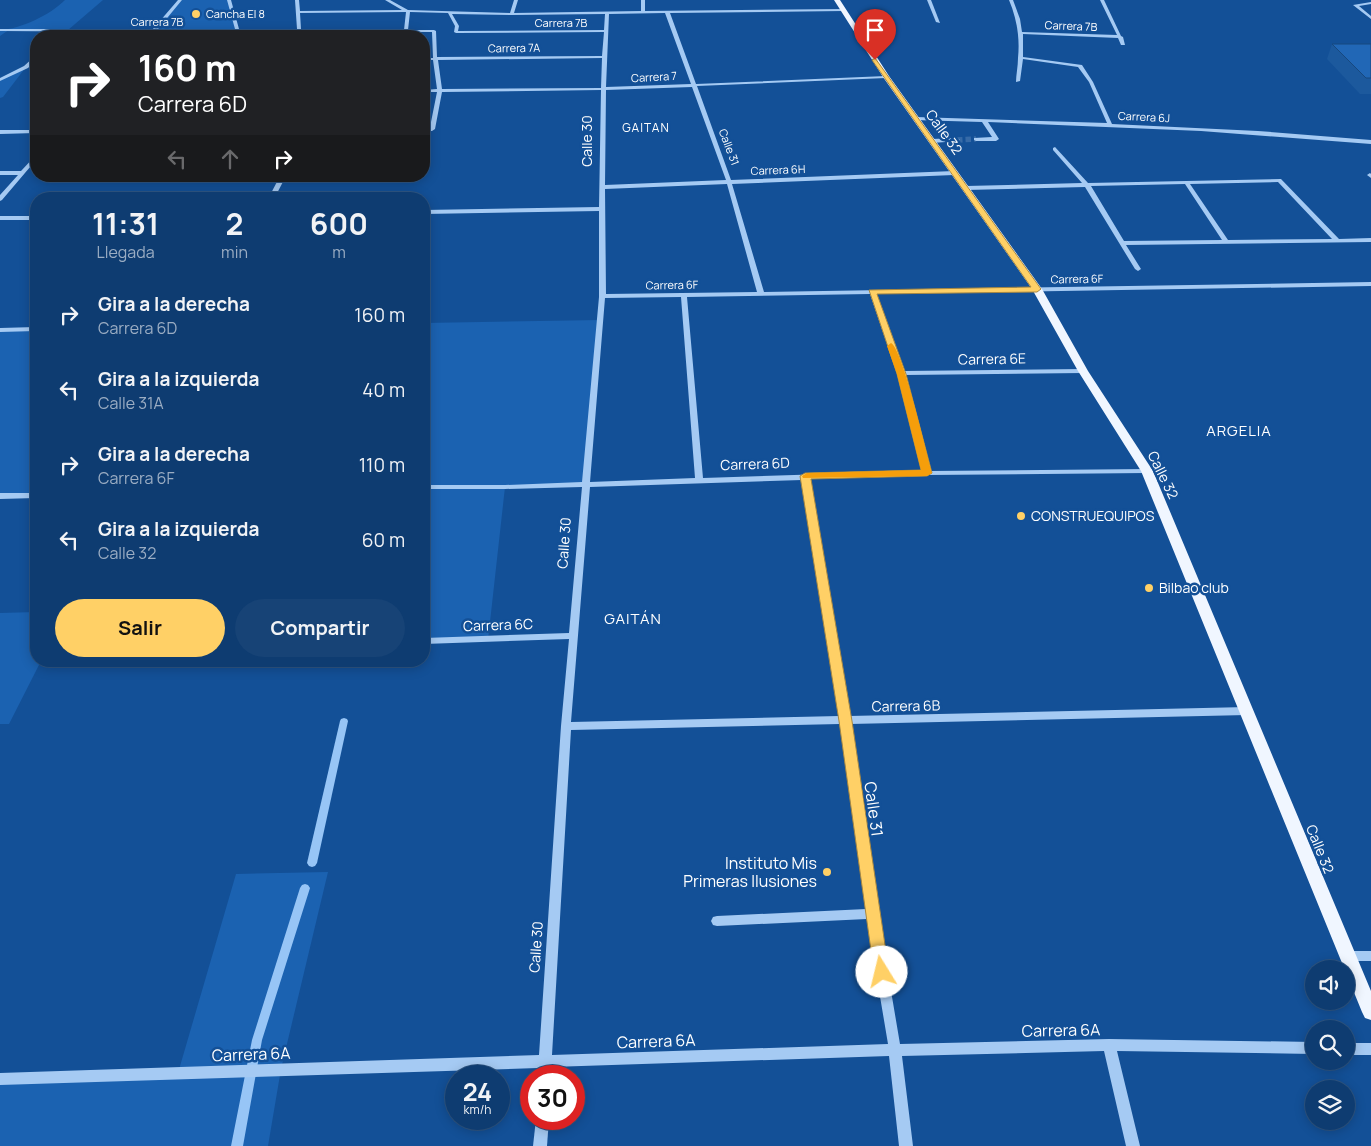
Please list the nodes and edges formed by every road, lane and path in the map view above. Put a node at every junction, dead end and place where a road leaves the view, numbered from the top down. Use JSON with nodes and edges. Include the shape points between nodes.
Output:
{"nodes":[{"id":1,"x":180,"y":0,"type":"edge"},
{"id":2,"x":230,"y":0,"type":"edge"},
{"id":3,"x":297,"y":0,"type":"edge"},
{"id":4,"x":387,"y":0,"type":"edge"},
{"id":5,"x":516,"y":0,"type":"edge"},
{"id":6,"x":643,"y":0,"type":"edge"},
{"id":7,"x":837,"y":0,"type":"edge"},
{"id":8,"x":929,"y":0,"type":"edge"},
{"id":9,"x":1012,"y":0,"type":"edge"},
{"id":10,"x":1102,"y":0,"type":"edge"},
{"id":11,"x":1371,"y":3,"type":"edge"},
{"id":12,"x":844,"y":10,"type":"junction"},
{"id":13,"x":408,"y":11,"type":"junction"},
{"id":14,"x":297,"y":12,"type":"junction"},
{"id":15,"x":667,"y":12,"type":"junction"},
{"id":16,"x":450,"y":13,"type":"junction"},
{"id":17,"x":607,"y":13,"type":"junction"},
{"id":18,"x":643,"y":13,"type":"junction"},
{"id":19,"x":512,"y":14,"type":"junction"},
{"id":20,"x":1371,"y":18,"type":"edge"},
{"id":21,"x":938,"y":22,"type":"dead end"},
{"id":22,"x":0,"y":30,"type":"edge"},
{"id":23,"x":68,"y":30,"type":"joint"},
{"id":24,"x":155,"y":30,"type":"junction"},
{"id":25,"x":237,"y":30,"type":"junction"},
{"id":26,"x":299,"y":30,"type":"joint"},
{"id":27,"x":406,"y":30,"type":"edge"},
{"id":28,"x":430,"y":30,"type":"edge"},
{"id":29,"x":606,"y":31,"type":"junction"},
{"id":30,"x":1021,"y":33,"type":"junction"},
{"id":31,"x":1121,"y":37,"type":"junction"},
{"id":32,"x":1123,"y":44,"type":"dead end"},
{"id":33,"x":604,"y":57,"type":"junction"},
{"id":34,"x":1022,"y":58,"type":"junction"},
{"id":35,"x":430,"y":59,"type":"edge"},
{"id":36,"x":435,"y":59,"type":"junction"},
{"id":37,"x":30,"y":63,"type":"edge"},
{"id":38,"x":886,"y":77,"type":"junction"},
{"id":39,"x":0,"y":80,"type":"edge"},
{"id":40,"x":1018,"y":81,"type":"dead end"},
{"id":41,"x":692,"y":85,"type":"junction"},
{"id":42,"x":603,"y":89,"type":"junction"},
{"id":43,"x":430,"y":91,"type":"edge"},
{"id":44,"x":440,"y":91,"type":"junction"},
{"id":45,"x":916,"y":119,"type":"junction"},
{"id":46,"x":984,"y":121,"type":"junction"},
{"id":47,"x":1110,"y":125,"type":"junction"},
{"id":48,"x":430,"y":129,"type":"edge"},
{"id":49,"x":0,"y":132,"type":"edge"},
{"id":50,"x":30,"y":132,"type":"edge"},
{"id":51,"x":957,"y":140,"type":"tunnel mouth"},
{"id":52,"x":976,"y":140,"type":"tunnel mouth"},
{"id":53,"x":932,"y":141,"type":"junction"},
{"id":54,"x":1371,"y":142,"type":"edge"},
{"id":55,"x":1056,"y":149,"type":"dead end"},
{"id":56,"x":30,"y":163,"type":"edge"},
{"id":57,"x":0,"y":173,"type":"edge"},
{"id":58,"x":22,"y":173,"type":"junction"},
{"id":59,"x":954,"y":173,"type":"junction"},
{"id":60,"x":729,"y":182,"type":"junction"},
{"id":61,"x":1186,"y":182,"type":"junction"},
{"id":62,"x":1087,"y":185,"type":"junction"},
{"id":63,"x":603,"y":187,"type":"junction"},
{"id":64,"x":966,"y":188,"type":"junction"},
{"id":65,"x":0,"y":199,"type":"edge"},
{"id":66,"x":602,"y":209,"type":"junction"},
{"id":67,"x":430,"y":212,"type":"edge"},
{"id":68,"x":0,"y":218,"type":"edge"},
{"id":69,"x":30,"y":218,"type":"edge"},
{"id":70,"x":1337,"y":240,"type":"junction"},
{"id":71,"x":1371,"y":240,"type":"edge"},
{"id":72,"x":1226,"y":242,"type":"junction"},
{"id":73,"x":1122,"y":243,"type":"junction"},
{"id":74,"x":1138,"y":268,"type":"dead end"},
{"id":75,"x":1371,"y":284,"type":"edge"},
{"id":76,"x":1037,"y":289,"type":"junction"},
{"id":77,"x":872,"y":291,"type":"junction"},
{"id":78,"x":761,"y":294,"type":"junction"},
{"id":79,"x":684,"y":295,"type":"junction"},
{"id":80,"x":604,"y":296,"type":"junction"},
{"id":81,"x":30,"y":329,"type":"edge"},
{"id":82,"x":0,"y":330,"type":"edge"},
{"id":83,"x":1083,"y":370,"type":"junction"},
{"id":84,"x":901,"y":374,"type":"junction"},
{"id":85,"x":1147,"y":471,"type":"junction"},
{"id":86,"x":927,"y":473,"type":"junction"},
{"id":87,"x":805,"y":476,"type":"junction"},
{"id":88,"x":699,"y":480,"type":"junction"},
{"id":89,"x":585,"y":484,"type":"junction"},
{"id":90,"x":430,"y":487,"type":"edge"},
{"id":91,"x":0,"y":496,"type":"edge"},
{"id":92,"x":30,"y":496,"type":"edge"},
{"id":93,"x":574,"y":636,"type":"junction"},
{"id":94,"x":430,"y":642,"type":"edge"},
{"id":95,"x":1247,"y":711,"type":"junction"},
{"id":96,"x":845,"y":721,"type":"junction"},
{"id":97,"x":566,"y":726,"type":"junction"},
{"id":98,"x":872,"y":914,"type":"junction"},
{"id":99,"x":717,"y":921,"type":"dead end"},
{"id":100,"x":1348,"y":956,"type":"junction"},
{"id":101,"x":1371,"y":956,"type":"edge"},
{"id":102,"x":1371,"y":1012,"type":"edge"},
{"id":103,"x":1109,"y":1045,"type":"junction"},
{"id":104,"x":1305,"y":1048,"type":"edge"},
{"id":105,"x":1355,"y":1049,"type":"edge"},
{"id":106,"x":1371,"y":1049,"type":"edge"},
{"id":107,"x":895,"y":1050,"type":"junction"},
{"id":108,"x":545,"y":1061,"type":"junction"},
{"id":109,"x":545,"y":1065,"type":"edge"},
{"id":110,"x":269,"y":1069,"type":"joint"},
{"id":111,"x":227,"y":1071,"type":"joint"},
{"id":112,"x":0,"y":1079,"type":"edge"},
{"id":113,"x":541,"y":1130,"type":"edge"},
{"id":114,"x":540,"y":1146,"type":"edge"},
{"id":115,"x":906,"y":1146,"type":"edge"},
{"id":116,"x":1133,"y":1146,"type":"edge"}],
"edges":[{"from":1,"to":24,"type":"street"},
{"from":2,"to":25,"type":"street"},
{"from":3,"to":14,"type":"street"},
{"from":4,"to":13,"type":"street"},
{"from":5,"to":19,"type":"street"},
{"from":6,"to":18,"type":"street"},
{"from":7,"to":12,"type":"main road","name":"Calle 32"},
{"from":8,"to":21,"type":"street"},
{"from":9,"to":30,"type":"street"},
{"from":10,"to":31,"type":"street"},
{"from":11,"to":20,"type":"street","via":[[1355,5]]},
{"from":12,"to":15,"type":"street"},
{"from":12,"to":38,"type":"main road","name":"Calle 32"},
{"from":13,"to":14,"type":"street"},
{"from":13,"to":16,"type":"street"},
{"from":13,"to":27,"type":"street"},
{"from":14,"to":26,"type":"street"},
{"from":15,"to":18,"type":"street"},
{"from":15,"to":41,"type":"street","name":"Calle 31"},
{"from":16,"to":19,"type":"street"},
{"from":16,"to":29,"type":"street","name":"Carrera 7B","via":[[457,26],[456,32]]},
{"from":17,"to":18,"type":"street"},
{"from":17,"to":19,"type":"street"},
{"from":17,"to":29,"type":"street","name":"Calle 30"},
{"from":22,"to":23,"type":"street","name":"Carrera 7B"},
{"from":23,"to":24,"type":"street","name":"Carrera 7B"},
{"from":24,"to":25,"type":"street","name":"Carrera 7B"},
{"from":25,"to":26,"type":"street","name":"Carrera 7B"},
{"from":28,"to":36,"type":"street","name":"Carrera 7B","via":[[434,30]]},
{"from":29,"to":33,"type":"street","name":"Calle 30"},
{"from":30,"to":31,"type":"street","name":"Carrera 7B"},
{"from":30,"to":34,"type":"street"},
{"from":31,"to":32,"type":"street"},
{"from":33,"to":36,"type":"street","name":"Carrera 7A"},
{"from":33,"to":42,"type":"street","name":"Calle 30"},
{"from":34,"to":40,"type":"street"},
{"from":34,"to":47,"type":"street","via":[[1080,66],[1091,82]]},
{"from":35,"to":36,"type":"street","name":"Carrera 7A"},
{"from":36,"to":44,"type":"street"},
{"from":37,"to":39,"type":"street"},
{"from":38,"to":41,"type":"street","name":"Carrera 7"},
{"from":38,"to":45,"type":"main road","name":"Calle 32"},
{"from":41,"to":42,"type":"street","name":"Carrera 7"},
{"from":41,"to":60,"type":"street","name":"Calle 31"},
{"from":42,"to":44,"type":"street","name":"Carrera 7"},
{"from":42,"to":63,"type":"street","name":"Calle 30"},
{"from":43,"to":44,"type":"street","name":"Carrera 7"},
{"from":44,"to":48,"type":"street"},
{"from":45,"to":46,"type":"street","name":"Carrera 6J"},
{"from":45,"to":53,"type":"main road","name":"Calle 32"},
{"from":46,"to":47,"type":"street","name":"Carrera 6J"},
{"from":46,"to":52,"type":"street","via":[[996,139]]},
{"from":47,"to":54,"type":"street","name":"Carrera 6J"},
{"from":49,"to":50,"type":"street"},
{"from":51,"to":53,"type":"street"},
{"from":53,"to":59,"type":"main road","name":"Calle 32"},
{"from":55,"to":62,"type":"street"},
{"from":56,"to":58,"type":"street"},
{"from":57,"to":58,"type":"street"},
{"from":58,"to":65,"type":"street"},
{"from":59,"to":60,"type":"street","name":"Carrera 6H"},
{"from":59,"to":64,"type":"main road","name":"Calle 32"},
{"from":60,"to":63,"type":"street","name":"Carrera 6H"},
{"from":60,"to":78,"type":"street","name":"Calle 31"},
{"from":61,"to":62,"type":"street"},
{"from":61,"to":70,"type":"street","via":[[1279,180]]},
{"from":61,"to":72,"type":"street"},
{"from":62,"to":64,"type":"street"},
{"from":62,"to":73,"type":"street"},
{"from":63,"to":66,"type":"street","name":"Calle 30"},
{"from":64,"to":76,"type":"main road","name":"Calle 32"},
{"from":66,"to":67,"type":"street"},
{"from":66,"to":80,"type":"street","name":"Calle 30"},
{"from":68,"to":69,"type":"street"},
{"from":70,"to":71,"type":"street"},
{"from":70,"to":72,"type":"street"},
{"from":72,"to":73,"type":"street"},
{"from":73,"to":74,"type":"street"},
{"from":75,"to":76,"type":"street","name":"Carrera 6F"},
{"from":76,"to":77,"type":"street","name":"Carrera 6F"},
{"from":76,"to":83,"type":"main road","name":"Calle 32"},
{"from":77,"to":78,"type":"street","name":"Carrera 6F"},
{"from":77,"to":84,"type":"street"},
{"from":78,"to":79,"type":"street","name":"Carrera 6F"},
{"from":79,"to":80,"type":"street","name":"Carrera 6F"},
{"from":79,"to":88,"type":"street"},
{"from":80,"to":89,"type":"street","name":"Calle 30"},
{"from":81,"to":82,"type":"street"},
{"from":83,"to":84,"type":"street","name":"Carrera 6E"},
{"from":83,"to":85,"type":"main road","name":"Calle 32"},
{"from":84,"to":86,"type":"street"},
{"from":85,"to":86,"type":"street","name":"Carrera 6D"},
{"from":85,"to":95,"type":"main road","name":"Calle 32"},
{"from":86,"to":87,"type":"street","name":"Carrera 6D"},
{"from":87,"to":88,"type":"street","name":"Carrera 6D"},
{"from":87,"to":96,"type":"street","name":"Calle 31"},
{"from":88,"to":89,"type":"street","name":"Carrera 6D"},
{"from":89,"to":90,"type":"street","name":"Carrera 6D"},
{"from":89,"to":93,"type":"street","name":"Calle 30"},
{"from":91,"to":92,"type":"street"},
{"from":93,"to":94,"type":"street","name":"Carrera 6C"},
{"from":93,"to":97,"type":"street","name":"Calle 30"},
{"from":95,"to":96,"type":"street","name":"Carrera 6B"},
{"from":95,"to":100,"type":"main road","name":"Calle 32"},
{"from":96,"to":97,"type":"street","name":"Carrera 6B"},
{"from":96,"to":98,"type":"street","name":"Calle 31"},
{"from":97,"to":108,"type":"street","name":"Calle 30"},
{"from":98,"to":99,"type":"street"},
{"from":98,"to":107,"type":"street","name":"Calle 31"},
{"from":100,"to":101,"type":"street"},
{"from":100,"to":102,"type":"main road","name":"Calle 32"},
{"from":103,"to":104,"type":"street","name":"Carrera 6A"},
{"from":103,"to":107,"type":"street","name":"Carrera 6A"},
{"from":103,"to":116,"type":"street"},
{"from":105,"to":106,"type":"street"},
{"from":107,"to":108,"type":"street","name":"Carrera 6A"},
{"from":107,"to":115,"type":"street","name":"Calle 31"},
{"from":108,"to":109,"type":"street","name":"Calle 30"},
{"from":108,"to":110,"type":"street","name":"Carrera 6A"},
{"from":110,"to":111,"type":"street","name":"Carrera 6A"},
{"from":111,"to":112,"type":"street","name":"Carrera 6A"},
{"from":113,"to":114,"type":"street"}]}
